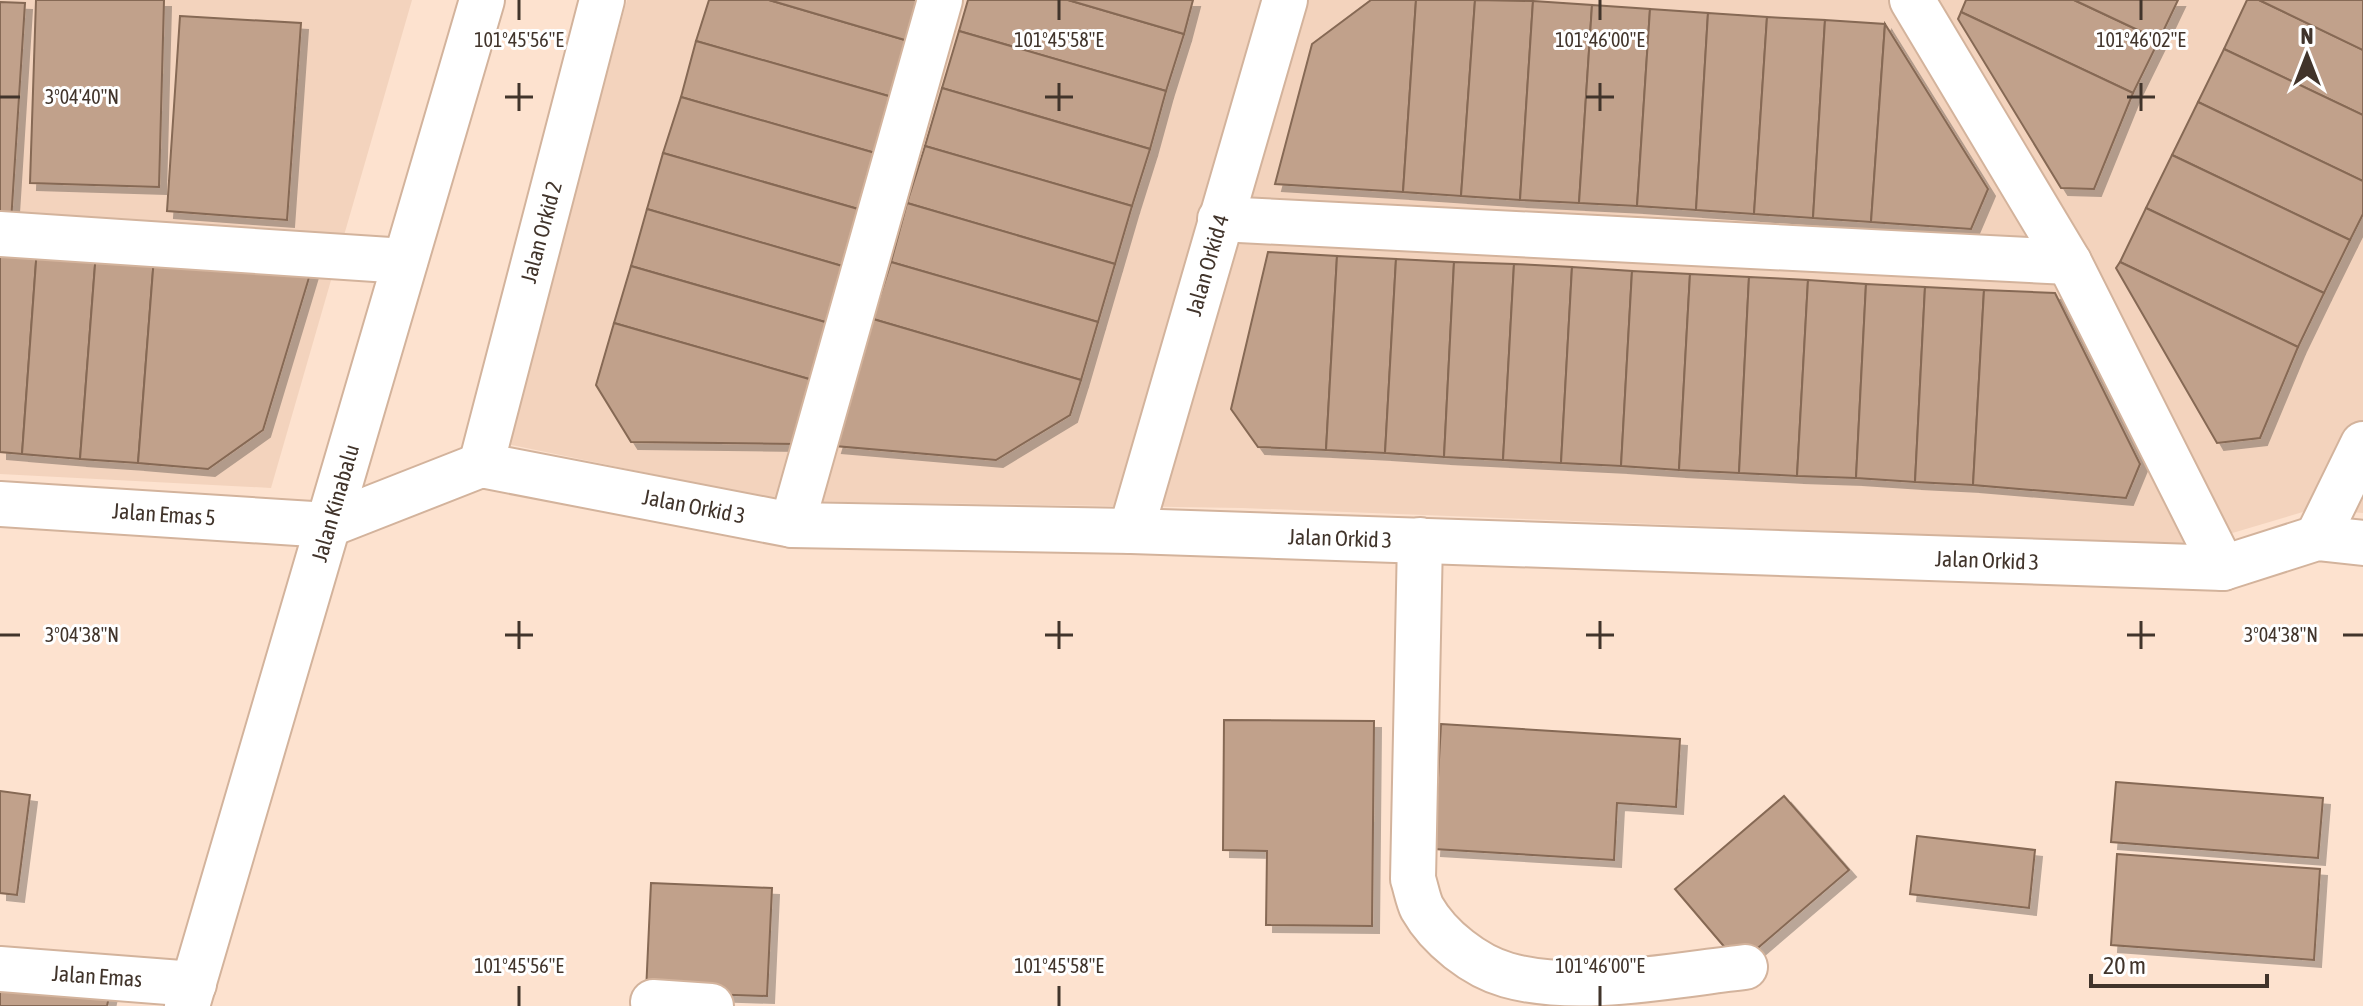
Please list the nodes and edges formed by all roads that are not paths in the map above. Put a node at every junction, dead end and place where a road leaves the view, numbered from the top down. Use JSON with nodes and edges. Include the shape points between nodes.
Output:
{"nodes":[{"id":1,"x":482,"y":0,"type":"edge"},
{"id":2,"x":602,"y":0,"type":"edge"},
{"id":3,"x":940,"y":0,"type":"edge"},
{"id":4,"x":1285,"y":0,"type":"edge"},
{"id":5,"x":1912,"y":0,"type":"edge"},
{"id":6,"x":1220,"y":219,"type":"junction"},
{"id":7,"x":0,"y":234,"type":"edge"},
{"id":8,"x":405,"y":261,"type":"junction"},
{"id":9,"x":2069,"y":262,"type":"junction"},
{"id":10,"x":2363,"y":444,"type":"edge"},
{"id":11,"x":481,"y":465,"type":"junction"},
{"id":12,"x":0,"y":504,"type":"edge"},
{"id":13,"x":328,"y":525,"type":"junction"},
{"id":14,"x":792,"y":525,"type":"junction"},
{"id":15,"x":1131,"y":531,"type":"junction"},
{"id":16,"x":2317,"y":538,"type":"junction"},
{"id":17,"x":1420,"y":540,"type":"junction"},
{"id":18,"x":2363,"y":543,"type":"edge"},
{"id":19,"x":2223,"y":568,"type":"junction"},
{"id":20,"x":1745,"y":967,"type":"dead end"},
{"id":21,"x":0,"y":969,"type":"edge"},
{"id":22,"x":190,"y":995,"type":"edge"},
{"id":23,"x":653,"y":1002,"type":"dead end"},
{"id":24,"x":711,"y":1006,"type":"edge"}],
"edges":[{"from":1,"to":8,"type":"street","name":"Jalan Kinabalu"},
{"from":2,"to":11,"type":"street","name":"Jalan Orkid 2"},
{"from":3,"to":14,"type":"street"},
{"from":4,"to":6,"type":"street","name":"Jalan Orkid 4"},
{"from":5,"to":9,"type":"street"},
{"from":6,"to":9,"type":"street"},
{"from":6,"to":15,"type":"street","name":"Jalan Orkid 4"},
{"from":7,"to":8,"type":"street"},
{"from":8,"to":13,"type":"street","name":"Jalan Kinabalu"},
{"from":9,"to":19,"type":"street"},
{"from":10,"to":16,"type":"street"},
{"from":11,"to":13,"type":"street"},
{"from":11,"to":14,"type":"street","name":"Jalan Orkid 3"},
{"from":12,"to":13,"type":"street","name":"Jalan Emas 5"},
{"from":13,"to":22,"type":"street","name":"Jalan Kinabalu"},
{"from":14,"to":15,"type":"street","name":"Jalan Orkid 3"},
{"from":15,"to":17,"type":"street","name":"Jalan Orkid 3"},
{"from":16,"to":18,"type":"street","name":"Jalan Orkid 3"},
{"from":16,"to":19,"type":"street","name":"Jalan Orkid 3"},
{"from":17,"to":19,"type":"street","name":"Jalan Orkid 3"},
{"from":17,"to":20,"type":"street","via":[[1413,879],[1422,908],[1469,958],[1507,975],[1616,982]]},
{"from":21,"to":22,"type":"street","name":"Jalan Emas"},
{"from":23,"to":24,"type":"street"}]}
